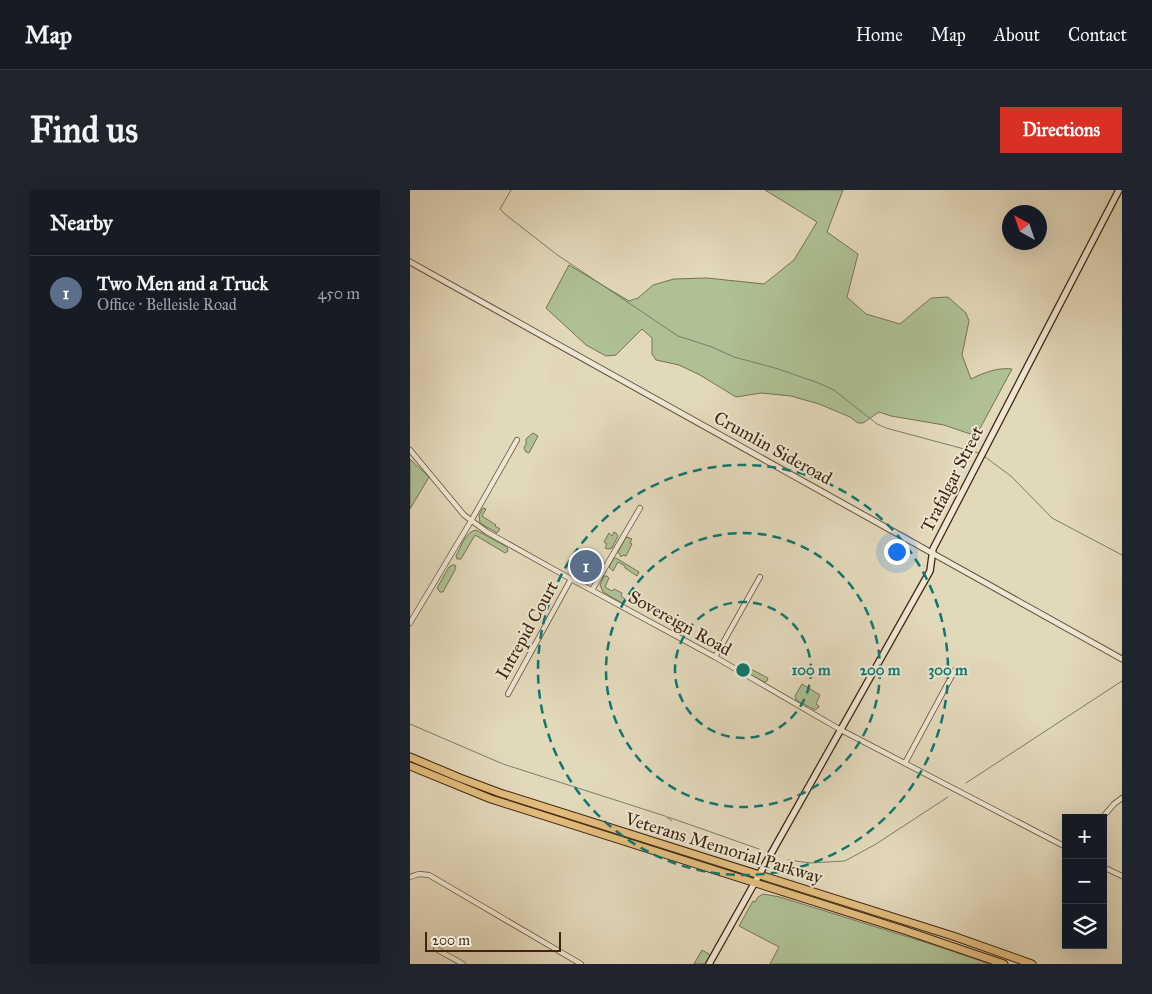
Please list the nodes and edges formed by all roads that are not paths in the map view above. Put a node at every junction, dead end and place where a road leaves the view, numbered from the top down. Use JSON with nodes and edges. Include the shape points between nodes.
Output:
{"nodes":[{"id":1,"x":1118,"y":190,"type":"edge"},
{"id":2,"x":410,"y":262,"type":"edge"},
{"id":3,"x":517,"y":440,"type":"dead end"},
{"id":4,"x":410,"y":450,"type":"edge"},
{"id":5,"x":640,"y":508,"type":"dead end"},
{"id":6,"x":471,"y":521,"type":"junction"},
{"id":7,"x":932,"y":553,"type":"junction"},
{"id":8,"x":760,"y":577,"type":"dead end"},
{"id":9,"x":571,"y":579,"type":"junction"},
{"id":10,"x":592,"y":590,"type":"junction"},
{"id":11,"x":410,"y":623,"type":"edge"},
{"id":12,"x":715,"y":657,"type":"junction"},
{"id":13,"x":1122,"y":659,"type":"edge"},
{"id":14,"x":955,"y":670,"type":"dead end"},
{"id":15,"x":508,"y":694,"type":"dead end"},
{"id":16,"x":841,"y":730,"type":"junction"},
{"id":17,"x":410,"y":757,"type":"edge"},
{"id":18,"x":905,"y":763,"type":"junction"},
{"id":19,"x":410,"y":766,"type":"edge"},
{"id":20,"x":1122,"y":798,"type":"edge"},
{"id":21,"x":1105,"y":814,"type":"edge"},
{"id":22,"x":1062,"y":845,"type":"edge"},
{"id":23,"x":1107,"y":869,"type":"edge"},
{"id":24,"x":760,"y":875,"type":"junction"},
{"id":25,"x":1122,"y":876,"type":"edge"},
{"id":26,"x":410,"y":877,"type":"edge"},
{"id":27,"x":755,"y":884,"type":"junction"},
{"id":28,"x":436,"y":949,"type":"dead end"},
{"id":29,"x":463,"y":964,"type":"edge"},
{"id":30,"x":581,"y":964,"type":"edge"},
{"id":31,"x":709,"y":964,"type":"edge"},
{"id":32,"x":1004,"y":964,"type":"edge"},
{"id":33,"x":1032,"y":964,"type":"edge"}],
"edges":[{"from":1,"to":7,"type":"main road","name":"Trafalgar Street"},
{"from":2,"to":7,"type":"street","name":"Crumlin Sideroad"},
{"from":3,"to":6,"type":"street"},
{"from":4,"to":6,"type":"street","name":"Sovereign Road"},
{"from":5,"to":10,"type":"street"},
{"from":6,"to":9,"type":"street","name":"Sovereign Road"},
{"from":6,"to":11,"type":"street"},
{"from":7,"to":13,"type":"street","name":"Crumlin Sideroad"},
{"from":7,"to":16,"type":"main road","name":"Trafalgar Street","via":[[930,571]]},
{"from":8,"to":12,"type":"street"},
{"from":9,"to":10,"type":"street","name":"Sovereign Road"},
{"from":9,"to":15,"type":"street","name":"Intrepid Court"},
{"from":10,"to":12,"type":"street","name":"Sovereign Road"},
{"from":12,"to":16,"type":"street","name":"Sovereign Road"},
{"from":14,"to":18,"type":"street"},
{"from":16,"to":18,"type":"street","name":"Sovereign Road"},
{"from":16,"to":24,"type":"main road","name":"Trafalgar Street"},
{"from":17,"to":24,"type":"highway","name":"Veterans Memorial Parkway","via":[[500,793]]},
{"from":18,"to":22,"type":"street","name":"Sovereign Road"},
{"from":19,"to":27,"type":"highway","name":"Veterans Memorial Parkway","via":[[491,799]]},
{"from":20,"to":21,"type":"street"},
{"from":23,"to":25,"type":"street"},
{"from":24,"to":27,"type":"main road","name":"Trafalgar Street"},
{"from":24,"to":33,"type":"highway","name":"Veterans Memorial Parkway"},
{"from":26,"to":30,"type":"street","via":[[429,875]]},
{"from":27,"to":31,"type":"main road","name":"Trafalgar Street"},
{"from":27,"to":32,"type":"highway","name":"Veterans Memorial Parkway"},
{"from":28,"to":29,"type":"street"}]}
